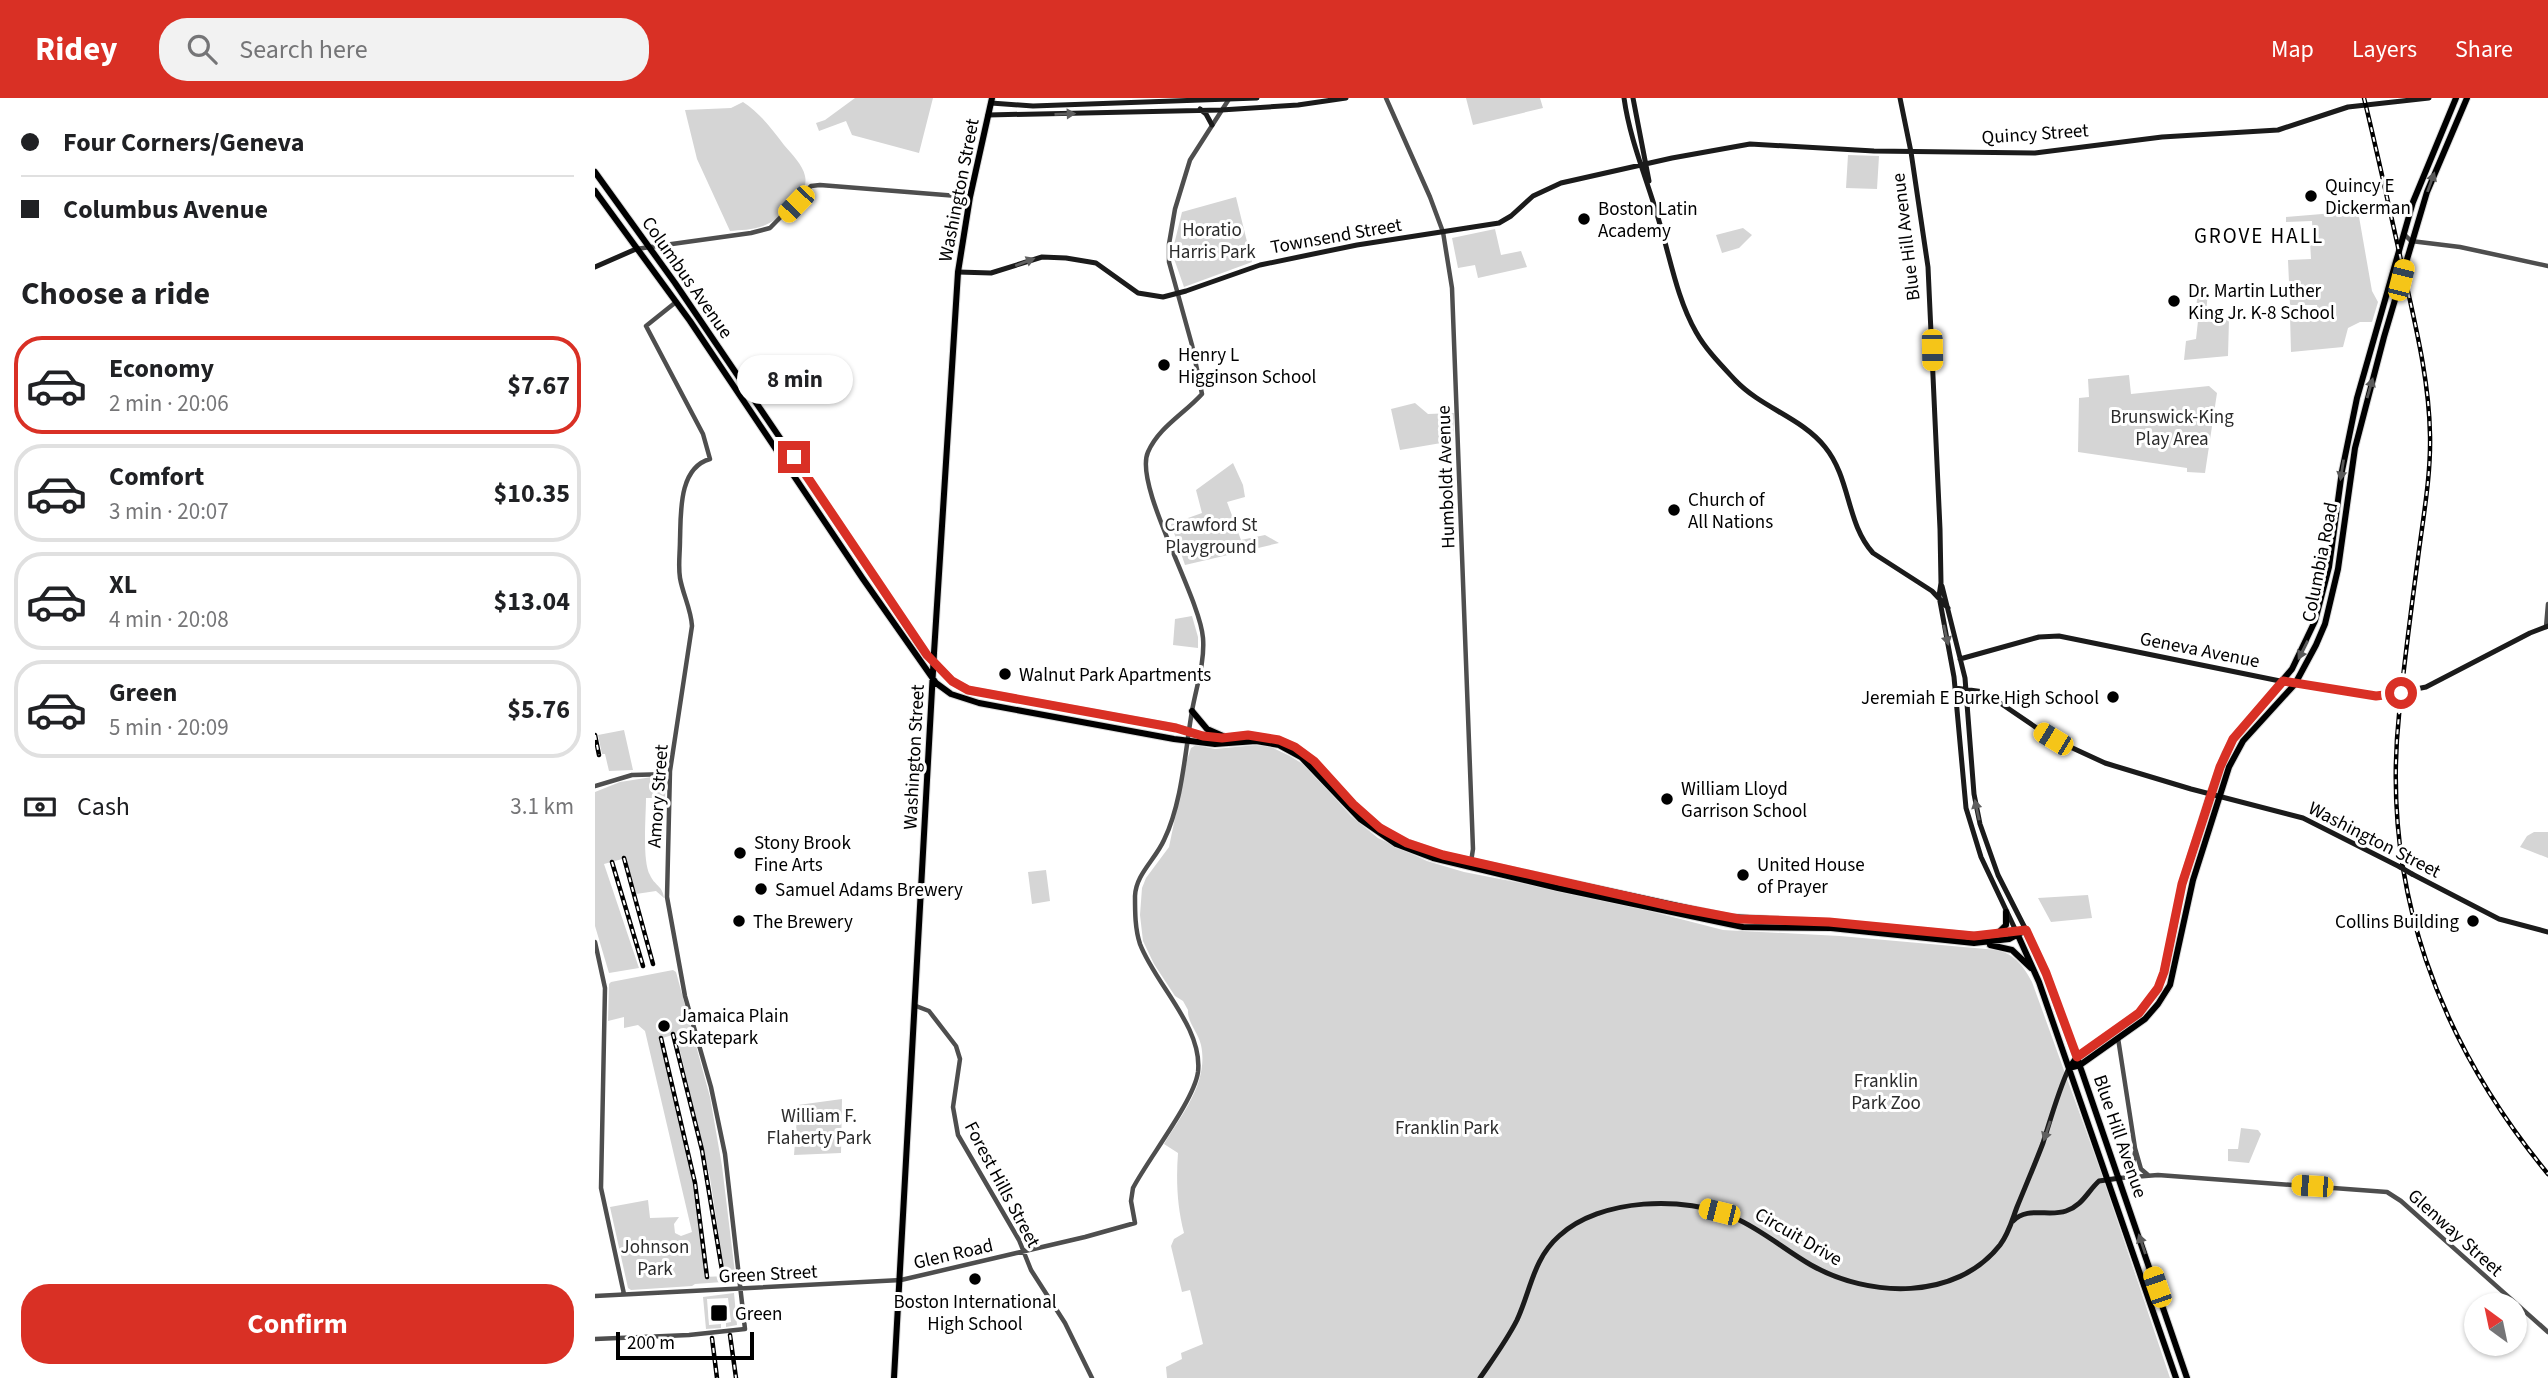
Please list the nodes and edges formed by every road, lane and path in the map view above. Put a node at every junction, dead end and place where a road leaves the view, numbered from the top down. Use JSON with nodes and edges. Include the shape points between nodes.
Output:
{"nodes":[{"id":1,"x":1246,"y":98,"type":"edge"},
{"id":2,"x":1257,"y":98,"type":"edge"},
{"id":3,"x":1346,"y":98,"type":"edge"},
{"id":4,"x":1386,"y":98,"type":"edge"},
{"id":5,"x":1624,"y":98,"type":"edge"},
{"id":6,"x":1633,"y":98,"type":"edge"},
{"id":7,"x":1900,"y":98,"type":"edge"},
{"id":8,"x":2429,"y":98,"type":"edge"},
{"id":9,"x":2456,"y":98,"type":"edge"},
{"id":10,"x":2467,"y":98,"type":"edge"},
{"id":11,"x":1229,"y":99,"type":"edge"},
{"id":12,"x":991,"y":100,"type":"edge"},
{"id":13,"x":1200,"y":110,"type":"junction"},
{"id":14,"x":1221,"y":110,"type":"junction"},
{"id":15,"x":988,"y":115,"type":"junction"},
{"id":16,"x":1212,"y":125,"type":"junction"},
{"id":17,"x":1911,"y":152,"type":"junction"},
{"id":18,"x":1643,"y":165,"type":"junction"},
{"id":19,"x":595,"y":172,"type":"edge"},
{"id":20,"x":595,"y":191,"type":"edge"},
{"id":21,"x":971,"y":197,"type":"junction"},
{"id":22,"x":1443,"y":232,"type":"junction"},
{"id":23,"x":2403,"y":233,"type":"junction"},
{"id":24,"x":2411,"y":241,"type":"junction"},
{"id":25,"x":649,"y":247,"type":"junction"},
{"id":26,"x":636,"y":249,"type":"junction"},
{"id":27,"x":2548,"y":266,"type":"edge"},
{"id":28,"x":595,"y":267,"type":"edge"},
{"id":29,"x":958,"y":272,"type":"junction"},
{"id":30,"x":1178,"y":293,"type":"junction"},
{"id":31,"x":676,"y":302,"type":"junction"},
{"id":32,"x":1941,"y":583,"type":"junction"},
{"id":33,"x":1939,"y":596,"type":"junction"},
{"id":34,"x":2548,"y":604,"type":"edge"},
{"id":35,"x":1948,"y":608,"type":"junction"},
{"id":36,"x":2547,"y":627,"type":"edge"},
{"id":37,"x":1960,"y":659,"type":"junction"},
{"id":38,"x":933,"y":662,"type":"junction"},
{"id":39,"x":933,"y":679,"type":"junction"},
{"id":40,"x":2283,"y":681,"type":"junction"},
{"id":41,"x":2295,"y":684,"type":"junction"},
{"id":42,"x":1955,"y":688,"type":"junction"},
{"id":43,"x":1966,"y":688,"type":"junction"},
{"id":44,"x":1956,"y":696,"type":"junction"},
{"id":45,"x":1967,"y":696,"type":"junction"},
{"id":46,"x":1994,"y":701,"type":"junction"},
{"id":47,"x":1192,"y":711,"type":"junction"},
{"id":48,"x":1188,"y":732,"type":"junction"},
{"id":49,"x":1228,"y":737,"type":"junction"},
{"id":50,"x":1187,"y":740,"type":"junction"},
{"id":51,"x":670,"y":775,"type":"junction"},
{"id":52,"x":595,"y":786,"type":"edge"},
{"id":53,"x":2210,"y":794,"type":"junction"},
{"id":54,"x":2219,"y":796,"type":"junction"},
{"id":55,"x":1470,"y":864,"type":"junction"},
{"id":56,"x":2006,"y":912,"type":"junction"},
{"id":57,"x":2026,"y":930,"type":"junction"},
{"id":58,"x":2548,"y":932,"type":"edge"},
{"id":59,"x":2017,"y":933,"type":"junction"},
{"id":60,"x":1994,"y":935,"type":"junction"},
{"id":61,"x":595,"y":942,"type":"edge"},
{"id":62,"x":1974,"y":943,"type":"junction"},
{"id":63,"x":2039,"y":982,"type":"junction"},
{"id":64,"x":916,"y":1006,"type":"junction"},
{"id":65,"x":2118,"y":1038,"type":"junction"},
{"id":66,"x":2077,"y":1057,"type":"junction"},
{"id":67,"x":2080,"y":1065,"type":"junction"},
{"id":68,"x":2069,"y":1068,"type":"junction"},
{"id":69,"x":2135,"y":1148,"type":"junction"},
{"id":70,"x":2149,"y":1175,"type":"junction"},
{"id":71,"x":2123,"y":1177,"type":"junction"},
{"id":72,"x":2109,"y":1178,"type":"junction"},
{"id":73,"x":2024,"y":1194,"type":"junction"},
{"id":74,"x":2036,"y":1213,"type":"junction"},
{"id":75,"x":2012,"y":1224,"type":"junction"},
{"id":76,"x":1024,"y":1250,"type":"junction"},
{"id":77,"x":901,"y":1280,"type":"junction"},
{"id":78,"x":741,"y":1288,"type":"junction"},
{"id":79,"x":624,"y":1294,"type":"junction"},
{"id":80,"x":595,"y":1296,"type":"edge"},
{"id":81,"x":2548,"y":1332,"type":"edge"},
{"id":82,"x":595,"y":1339,"type":"edge"},
{"id":83,"x":894,"y":1378,"type":"edge"},
{"id":84,"x":1092,"y":1378,"type":"edge"},
{"id":85,"x":1481,"y":1378,"type":"edge"},
{"id":86,"x":2176,"y":1378,"type":"edge"},
{"id":87,"x":2187,"y":1378,"type":"edge"}],
"edges":[{"from":1,"to":2,"type":"main road"},
{"from":1,"to":11,"type":"main road"},
{"from":3,"to":14,"type":"main road"},
{"from":4,"to":22,"type":"street","name":"Humboldt Avenue"},
{"from":5,"to":18,"type":"main road"},
{"from":6,"to":18,"type":"main road"},
{"from":7,"to":17,"type":"main road","name":"Blue Hill Avenue"},
{"from":8,"to":17,"type":"main road","name":"Quincy Street","via":[[2348,107],[2271,131],[2162,137],[2035,153]]},
{"from":9,"to":23,"type":"main road","name":"Columbia Road","via":[[2420,180]]},
{"from":24,"to":10,"type":"main road","name":"Columbia Road","one_way":true},
{"from":11,"to":12,"type":"main road","via":[[1033,106]]},
{"from":11,"to":14,"type":"street"},
{"from":12,"to":15,"type":"main road","name":"Washington Street"},
{"from":13,"to":14,"type":"main road"},
{"from":15,"to":13,"type":"main road","one_way":true},
{"from":13,"to":16,"type":"main road"},
{"from":14,"to":16,"type":"street"},
{"from":15,"to":21,"type":"main road","name":"Washington Street"},
{"from":16,"to":30,"type":"street","via":[[1190,160],[1175,209],[1168,256]]},
{"from":17,"to":18,"type":"main road","name":"Quincy Street","via":[[1752,144]]},
{"from":17,"to":32,"type":"main road","name":"Blue Hill Avenue","via":[[1928,267]]},
{"from":18,"to":22,"type":"main road","name":"Townsend Street","via":[[1550,187],[1533,195],[1504,221]]},
{"from":18,"to":33,"type":"main road","via":[[1686,311],[1701,340],[1745,389],[1825,447],[1835,461],[1854,522],[1867,546]]},
{"from":19,"to":25,"type":"main road","name":"Columbus Avenue"},
{"from":20,"to":26,"type":"main road","name":"Columbus Avenue"},
{"from":21,"to":25,"type":"street","via":[[811,186],[770,228]]},
{"from":21,"to":29,"type":"main road","name":"Washington Street"},
{"from":22,"to":30,"type":"main road","name":"Townsend Street","via":[[1259,265]]},
{"from":22,"to":55,"type":"street","name":"Humboldt Avenue","via":[[1453,302],[1473,846]]},
{"from":23,"to":24,"type":"street"},
{"from":23,"to":40,"type":"main road","name":"Columbia Road","one_way":true,"via":[[2349,428],[2322,597],[2308,639]]},
{"from":24,"to":27,"type":"street"},
{"from":41,"to":24,"type":"main road","name":"Columbia Road","one_way":true,"via":[[2325,624],[2360,425]]},
{"from":25,"to":26,"type":"street"},
{"from":25,"to":38,"type":"main road","name":"Columbus Avenue"},
{"from":26,"to":28,"type":"main road"},
{"from":26,"to":31,"type":"main road","name":"Columbus Avenue"},
{"from":29,"to":30,"type":"main road","name":"Townsend Street","one_way":true,"via":[[991,273],[1050,256],[1096,263],[1142,295]]},
{"from":29,"to":38,"type":"main road","name":"Washington Street"},
{"from":30,"to":47,"type":"street","via":[[1202,394],[1156,438],[1145,460],[1164,529],[1201,626],[1203,651]]},
{"from":31,"to":39,"type":"main road","name":"Columbus Avenue"},
{"from":31,"to":51,"type":"street","name":"Amory Street","via":[[646,326],[703,434],[710,459],[688,480],[681,508],[680,572],[692,626]]},
{"from":32,"to":33,"type":"main road","name":"Blue Hill Avenue"},
{"from":32,"to":35,"type":"main road","name":"Blue Hill Avenue"},
{"from":33,"to":35,"type":"main road"},
{"from":33,"to":42,"type":"main road","name":"Blue Hill Avenue","one_way":true},
{"from":34,"to":36,"type":"street"},
{"from":35,"to":37,"type":"main road","name":"Blue Hill Avenue"},
{"from":36,"to":41,"type":"main road","name":"Geneva Avenue","via":[[2413,691],[2376,696]]},
{"from":37,"to":40,"type":"main road","name":"Geneva Avenue","via":[[2059,636]]},
{"from":37,"to":43,"type":"main road","name":"Blue Hill Avenue"},
{"from":38,"to":39,"type":"main road","name":"Washington Street"},
{"from":38,"to":48,"type":"main road","name":"Columbus Avenue","via":[[968,690]]},
{"from":39,"to":50,"type":"main road","name":"Columbus Avenue","via":[[944,691],[970,701]]},
{"from":39,"to":64,"type":"main road","name":"Washington Street"},
{"from":40,"to":41,"type":"main road","name":"Geneva Avenue"},
{"from":40,"to":53,"type":"main road","name":"Columbia Road","via":[[2233,739]]},
{"from":41,"to":54,"type":"main road","name":"Columbia Road","via":[[2243,741]]},
{"from":42,"to":43,"type":"main road","name":"Washington Street"},
{"from":42,"to":44,"type":"main road","name":"Blue Hill Avenue"},
{"from":43,"to":45,"type":"main road","name":"Blue Hill Avenue"},
{"from":43,"to":46,"type":"main road","name":"Washington Street","via":[[1984,692]]},
{"from":44,"to":45,"type":"main road","name":"Washington Street"},
{"from":44,"to":56,"type":"main road","name":"Blue Hill Avenue","via":[[1966,808],[1981,857]]},
{"from":45,"to":46,"type":"main road","name":"Washington Street"},
{"from":57,"to":45,"type":"main road","name":"Blue Hill Avenue","one_way":true,"via":[[1998,875],[1980,824]]},
{"from":46,"to":53,"type":"main road","name":"Washington Street","via":[[2070,749]]},
{"from":47,"to":48,"type":"street"},
{"from":47,"to":49,"type":"main road","via":[[1210,731]]},
{"from":48,"to":49,"type":"main road","name":"Columbus Avenue"},
{"from":48,"to":50,"type":"street"},
{"from":49,"to":55,"type":"main road","name":"Columbus Avenue","via":[[1264,736],[1288,743],[1314,761],[1380,828]]},
{"from":50,"to":55,"type":"main road","name":"Columbus Avenue","via":[[1256,741],[1286,749],[1309,765],[1381,836],[1424,855]]},
{"from":50,"to":76,"type":"street","name":"Glen Road","via":[[1164,840],[1136,887],[1135,919],[1145,954],[1191,1036],[1198,1060],[1195,1082],[1133,1188],[1135,1223]]},
{"from":51,"to":52,"type":"street","via":[[636,774]]},
{"from":51,"to":78,"type":"street","name":"Amory Street","via":[[669,915],[685,996],[715,1102]]},
{"from":53,"to":54,"type":"main road","name":"Washington Street"},
{"from":53,"to":66,"type":"main road","name":"Columbia Road","via":[[2182,884],[2158,988],[2139,1013]]},
{"from":54,"to":58,"type":"main road","name":"Washington Street","bridge":true,"via":[[2303,818],[2499,919]]},
{"from":54,"to":65,"type":"main road","name":"Columbia Road","via":[[2193,880],[2170,985],[2149,1016]]},
{"from":55,"to":60,"type":"main road","via":[[1729,917]]},
{"from":55,"to":62,"type":"main road","via":[[1733,925],[1846,929]]},
{"from":56,"to":59,"type":"main road","name":"Blue Hill Avenue"},
{"from":56,"to":60,"type":"main road","via":[[2006,925]]},
{"from":57,"to":59,"type":"main road"},
{"from":57,"to":66,"type":"main road","name":"Blue Hill Avenue"},
{"from":59,"to":60,"type":"main road"},
{"from":59,"to":62,"type":"main road"},
{"from":59,"to":63,"type":"main road","name":"Blue Hill Avenue"},
{"from":61,"to":79,"type":"street","via":[[605,985],[601,1184]]},
{"from":62,"to":63,"type":"main road","via":[[2012,950]]},
{"from":63,"to":68,"type":"main road","name":"Blue Hill Avenue"},
{"from":64,"to":76,"type":"street","name":"Forest Hills Street","via":[[929,1011],[959,1052],[955,1129]]},
{"from":64,"to":77,"type":"main road","name":"Washington Street"},
{"from":65,"to":67,"type":"main road","name":"Columbia Road"},
{"from":65,"to":69,"type":"street"},
{"from":66,"to":67,"type":"main road","name":"Blue Hill Avenue"},
{"from":66,"to":68,"type":"main road","name":"Columbia Road"},
{"from":67,"to":68,"type":"main road","name":"Columbia Road"},
{"from":67,"to":71,"type":"main road","name":"Blue Hill Avenue"},
{"from":68,"to":72,"type":"main road","name":"Blue Hill Avenue"},
{"from":68,"to":73,"type":"main road","name":"Circuit Drive","one_way":true},
{"from":69,"to":70,"type":"street","via":[[2142,1171]]},
{"from":69,"to":71,"type":"street","via":[[2132,1171]]},
{"from":70,"to":71,"type":"street","name":"Glenway Street"},
{"from":70,"to":81,"type":"street","name":"Glenway Street","via":[[2387,1192]]},
{"from":71,"to":72,"type":"main road"},
{"from":87,"to":71,"type":"main road","name":"Blue Hill Avenue","one_way":true},
{"from":72,"to":74,"type":"main road","via":[[2097,1182],[2074,1208],[2056,1214]]},
{"from":72,"to":86,"type":"main road","name":"Blue Hill Avenue"},
{"from":73,"to":74,"type":"main road","via":[[2024,1207]]},
{"from":73,"to":75,"type":"main road","name":"Circuit Drive"},
{"from":74,"to":75,"type":"main road","via":[[2021,1215]]},
{"from":75,"to":85,"type":"main road","name":"Circuit Drive","via":[[1996,1251],[1966,1275],[1934,1285],[1888,1288],[1828,1273],[1760,1232],[1705,1208],[1653,1204],[1610,1209],[1577,1222],[1544,1251],[1516,1322]]},
{"from":76,"to":77,"type":"street","name":"Glen Road"},
{"from":76,"to":84,"type":"street","name":"Forest Hills Street"},
{"from":77,"to":78,"type":"street","name":"Green Street"},
{"from":77,"to":83,"type":"main road","name":"Washington Street"},
{"from":78,"to":79,"type":"street","name":"Green Street"},
{"from":78,"to":82,"type":"street","name":"Amory Street","via":[[745,1329]]},
{"from":79,"to":80,"type":"street","name":"Green Street"}]}
